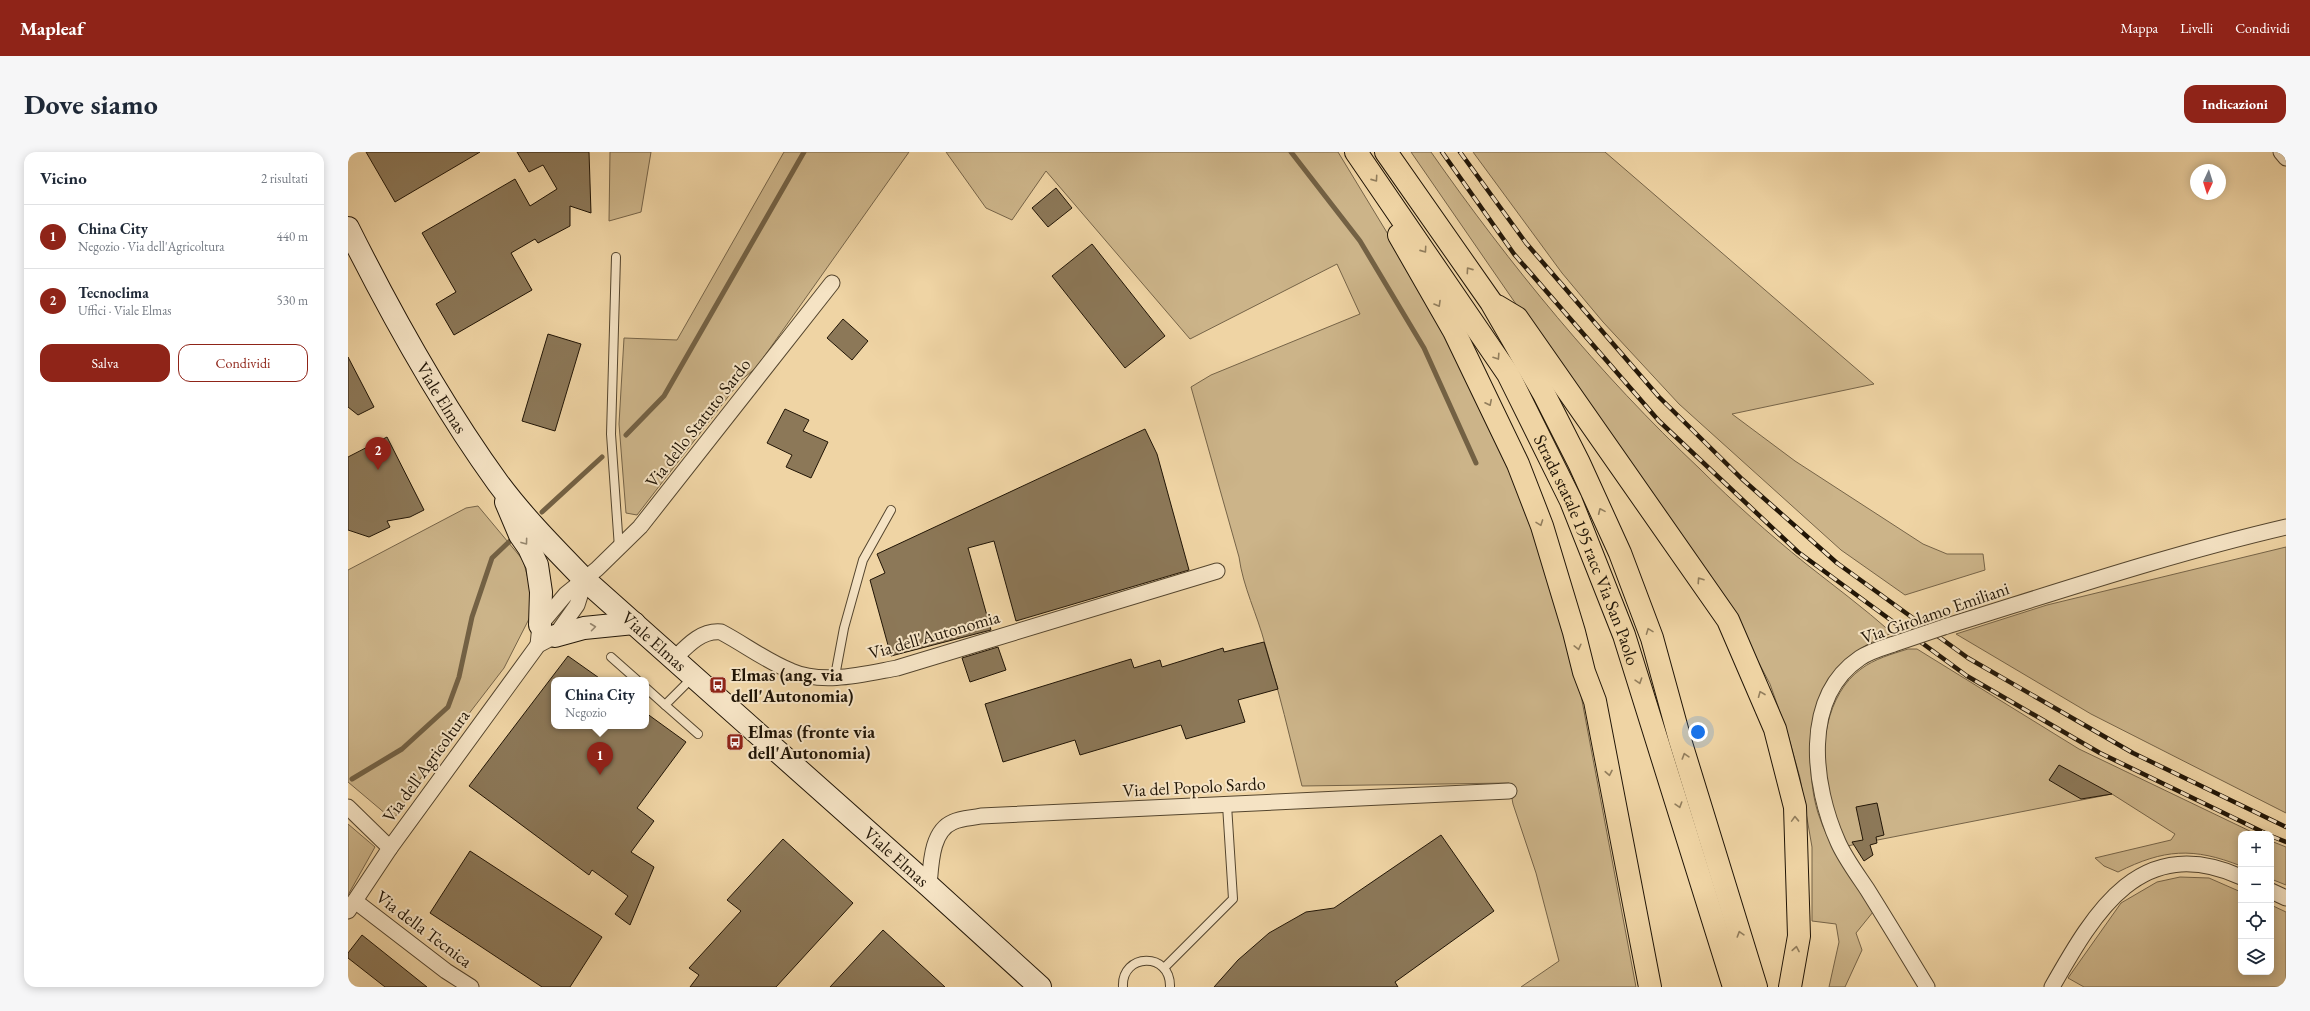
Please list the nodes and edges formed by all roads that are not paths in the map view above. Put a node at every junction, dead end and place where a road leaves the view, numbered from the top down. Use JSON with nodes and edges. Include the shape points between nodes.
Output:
{"nodes":[{"id":1,"x":1356,"y":152,"type":"edge"},
{"id":2,"x":1386,"y":152,"type":"edge"},
{"id":3,"x":2281,"y":152,"type":"edge"},
{"id":4,"x":2286,"y":158,"type":"edge"},
{"id":5,"x":1394,"y":206,"type":"junction"},
{"id":6,"x":348,"y":228,"type":"edge"},
{"id":7,"x":616,"y":257,"type":"dead end"},
{"id":8,"x":832,"y":283,"type":"dead end"},
{"id":9,"x":1491,"y":302,"type":"junction"},
{"id":10,"x":497,"y":481,"type":"junction"},
{"id":11,"x":891,"y":510,"type":"dead end"},
{"id":12,"x":2286,"y":527,"type":"edge"},
{"id":13,"x":619,"y":549,"type":"junction"},
{"id":14,"x":1217,"y":571,"type":"dead end"},
{"id":15,"x":585,"y":580,"type":"junction"},
{"id":16,"x":634,"y":623,"type":"junction"},
{"id":17,"x":544,"y":635,"type":"junction"},
{"id":18,"x":611,"y":657,"type":"dead end"},
{"id":19,"x":674,"y":659,"type":"junction"},
{"id":20,"x":693,"y":676,"type":"junction"},
{"id":21,"x":835,"y":676,"type":"junction"},
{"id":22,"x":634,"y":677,"type":"edge"},
{"id":23,"x":649,"y":691,"type":"edge"},
{"id":24,"x":665,"y":705,"type":"junction"},
{"id":25,"x":698,"y":734,"type":"dead end"},
{"id":26,"x":1509,"y":791,"type":"dead end"},
{"id":27,"x":1227,"y":805,"type":"junction"},
{"id":28,"x":348,"y":807,"type":"edge"},
{"id":29,"x":390,"y":848,"type":"junction"},
{"id":30,"x":2238,"y":876,"type":"edge"},
{"id":31,"x":929,"y":886,"type":"junction"},
{"id":32,"x":2274,"y":892,"type":"edge"},
{"id":33,"x":2286,"y":898,"type":"edge"},
{"id":34,"x":351,"y":906,"type":"edge"},
{"id":35,"x":1164,"y":968,"type":"junction"},
{"id":36,"x":1753,"y":979,"type":"edge"},
{"id":37,"x":471,"y":987,"type":"edge"},
{"id":38,"x":1040,"y":987,"type":"edge"},
{"id":39,"x":1123,"y":987,"type":"edge"},
{"id":40,"x":1170,"y":987,"type":"edge"},
{"id":41,"x":1650,"y":987,"type":"edge"},
{"id":42,"x":1734,"y":987,"type":"edge"},
{"id":43,"x":1790,"y":987,"type":"edge"},
{"id":44,"x":1927,"y":987,"type":"edge"},
{"id":45,"x":2052,"y":987,"type":"edge"}],
"edges":[{"from":1,"to":5,"type":"highway","name":"Strada statale 195 racc Via San Paolo","one_way":true},
{"from":9,"to":2,"type":"highway","name":"Strada statale 195 racc Via San Paolo","one_way":true},
{"from":3,"to":4,"type":"street"},
{"from":5,"to":41,"type":"highway","one_way":true,"via":[[1400,237],[1454,331],[1490,404],[1518,464],[1542,526],[1584,672],[1595,701]]},
{"from":5,"to":42,"type":"highway","name":"Strada statale 195 racc Via San Paolo","one_way":true,"via":[[1508,374],[1571,501],[1624,635]]},
{"from":6,"to":10,"type":"main road","name":"Viale Elmas","via":[[402,331],[450,411]]},
{"from":7,"to":13,"type":"lane","via":[[611,434]]},
{"from":8,"to":13,"type":"street","name":"Via dello Statuto Sardo","via":[[640,527]]},
{"from":36,"to":9,"type":"highway","name":"Strada statale 195 racc Via San Paolo","one_way":true,"via":[[1680,740],[1652,638],[1620,553],[1544,394]]},
{"from":43,"to":9,"type":"highway","one_way":true,"via":[[1799,936],[1795,807],[1775,729],[1755,680],[1728,620],[1693,569],[1517,318]]},
{"from":10,"to":15,"type":"main road","name":"Viale Elmas"},
{"from":10,"to":17,"type":"main road","one_way":true,"via":[[520,535],[537,565]]},
{"from":11,"to":21,"type":"lane","via":[[863,560],[844,628]]},
{"from":12,"to":44,"type":"street","name":"Via Girolamo Emiliani","bridge":true,"via":[[2151,563],[1894,644],[1860,658],[1832,690],[1821,719],[1817,757],[1819,783],[1826,812],[1839,843]]},
{"from":13,"to":15,"type":"street","name":"Via dello Statuto Sardo"},
{"from":14,"to":21,"type":"street","name":"Via dell'Autonomia","via":[[897,668],[854,677]]},
{"from":15,"to":16,"type":"main road","name":"Viale Elmas"},
{"from":15,"to":17,"type":"street","name":"Via dell'Agricoltura","via":[[566,594]]},
{"from":17,"to":16,"type":"main road","one_way":true},
{"from":16,"to":19,"type":"main road","name":"Viale Elmas"},
{"from":17,"to":29,"type":"street","name":"Via dell'Agricoltura"},
{"from":18,"to":22,"type":"lane"},
{"from":19,"to":20,"type":"main road","name":"Viale Elmas"},
{"from":19,"to":21,"type":"street","name":"Via dell'Autonomia","via":[[704,634],[712,631],[721,632],[792,672],[812,676]]},
{"from":20,"to":24,"type":"lane"},
{"from":20,"to":31,"type":"main road","name":"Viale Elmas"},
{"from":23,"to":24,"type":"lane"},
{"from":24,"to":25,"type":"lane"},
{"from":26,"to":27,"type":"street","name":"Via del Popolo Sardo"},
{"from":27,"to":31,"type":"street","name":"Via del Popolo Sardo","via":[[981,816],[955,821],[945,826],[938,837],[932,854]]},
{"from":27,"to":35,"type":"lane","via":[[1233,899]]},
{"from":28,"to":29,"type":"street"},
{"from":29,"to":34,"type":"street","name":"Via dell'Agricoltura"},
{"from":30,"to":45,"type":"street","via":[[2221,868],[2188,863],[2156,868],[2132,881],[2108,900]]},
{"from":31,"to":38,"type":"main road","name":"Viale Elmas"},
{"from":32,"to":33,"type":"street"},
{"from":34,"to":37,"type":"street","name":"Via della Tecnica"},
{"from":35,"to":39,"type":"lane","via":[[1150,960],[1134,964],[1124,977]]},
{"from":35,"to":40,"type":"lane","via":[[1168,974]]}]}
